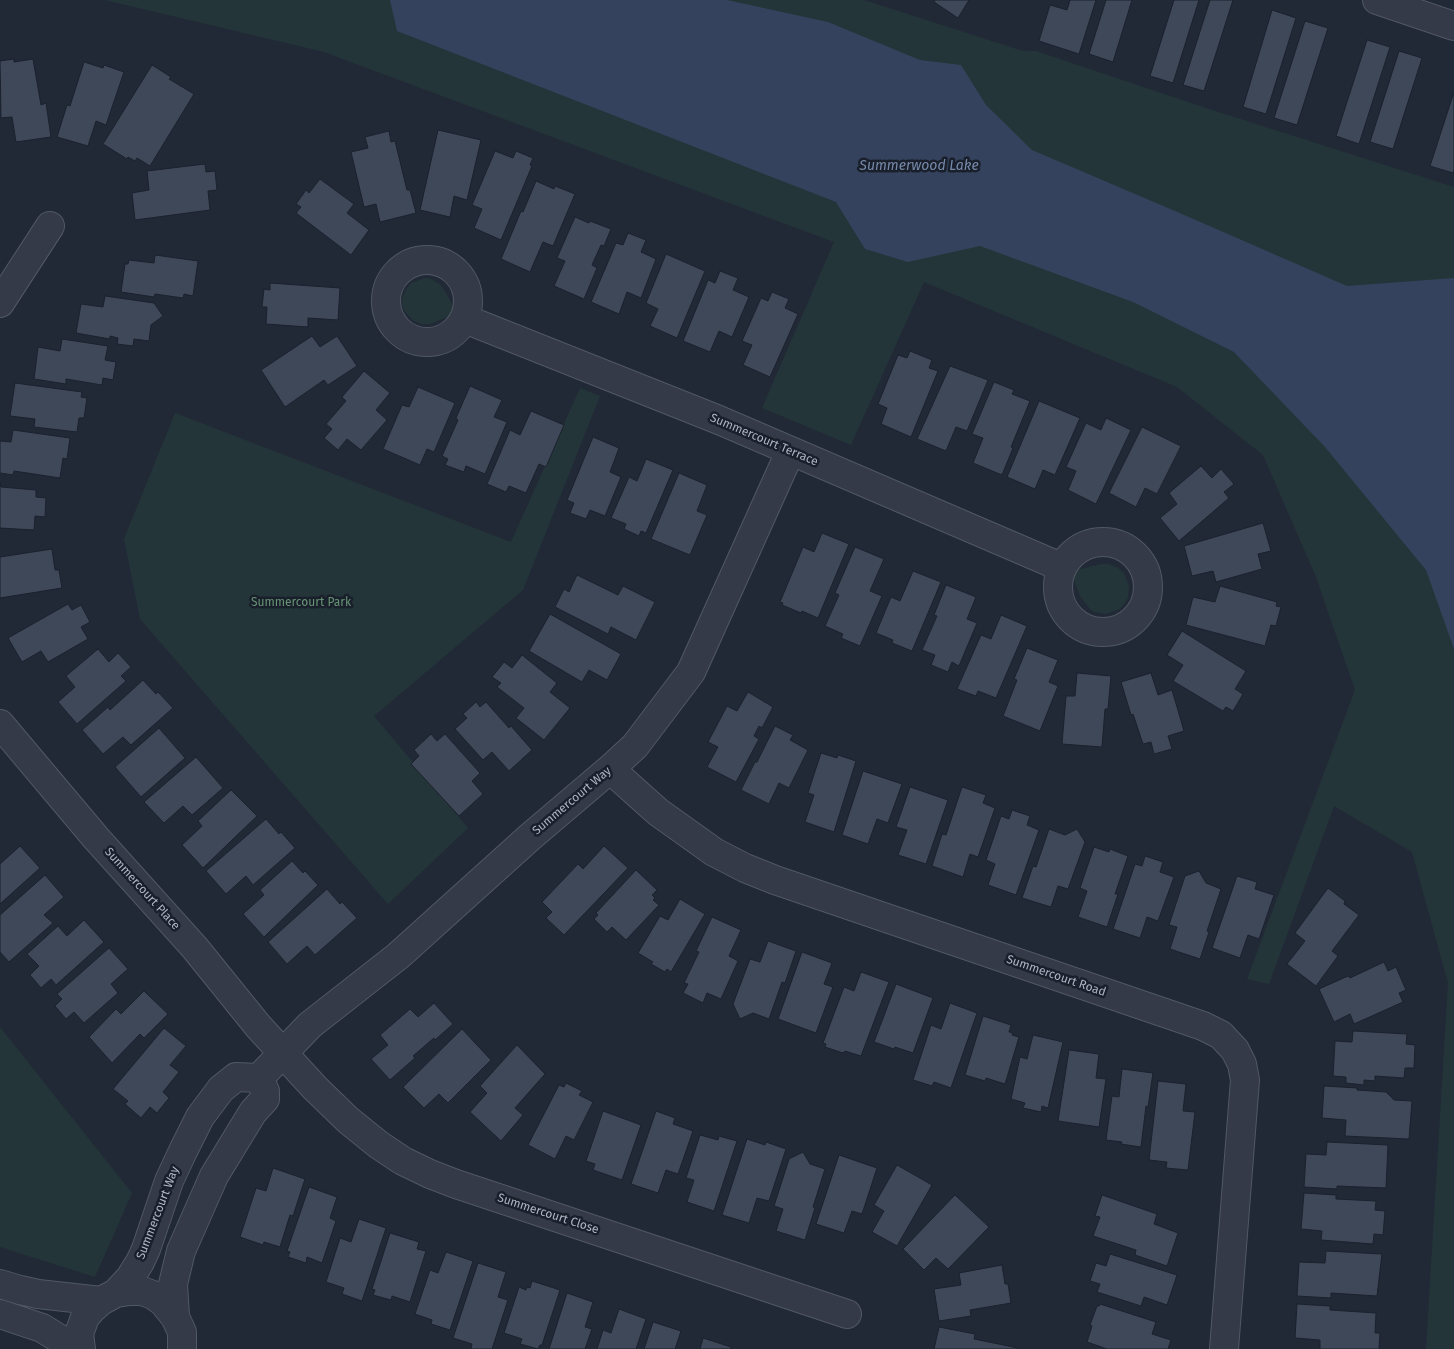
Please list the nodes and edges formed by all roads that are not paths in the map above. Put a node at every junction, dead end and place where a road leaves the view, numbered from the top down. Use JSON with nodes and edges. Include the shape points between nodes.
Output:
{"nodes":[{"id":1,"x":1377,"y":0,"type":"edge"},
{"id":2,"x":1431,"y":9,"type":"edge"},
{"id":3,"x":1454,"y":26,"type":"edge"},
{"id":4,"x":50,"y":226,"type":"dead end"},
{"id":5,"x":0,"y":303,"type":"edge"},
{"id":6,"x":465,"y":319,"type":"dead end"},
{"id":7,"x":790,"y":452,"type":"junction"},
{"id":8,"x":1061,"y":567,"type":"dead end"},
{"id":9,"x":0,"y":724,"type":"edge"},
{"id":10,"x":610,"y":769,"type":"junction"},
{"id":11,"x":283,"y":1054,"type":"junction"},
{"id":12,"x":259,"y":1078,"type":"junction"},
{"id":13,"x":0,"y":1284,"type":"edge"},
{"id":14,"x":109,"y":1297,"type":"junction"},
{"id":15,"x":0,"y":1314,"type":"edge"},
{"id":16,"x":847,"y":1314,"type":"dead end"},
{"id":17,"x":180,"y":1333,"type":"edge"},
{"id":18,"x":76,"y":1349,"type":"edge"},
{"id":19,"x":81,"y":1349,"type":"edge"},
{"id":20,"x":204,"y":1349,"type":"edge"},
{"id":21,"x":1224,"y":1349,"type":"edge"}],
"edges":[{"from":1,"to":2,"type":"street"},
{"from":2,"to":3,"type":"street"},
{"from":4,"to":5,"type":"street"},
{"from":6,"to":7,"type":"street","name":"Summercourt Terrace","via":[[719,420]]},
{"from":7,"to":8,"type":"street","name":"Summercourt Terrace"},
{"from":7,"to":10,"type":"street","name":"Summercourt Way","via":[[692,672],[635,746]]},
{"from":9,"to":11,"type":"street","name":"Summercourt Place","via":[[96,838],[196,948]]},
{"from":10,"to":11,"type":"street","name":"Summercourt Way","via":[[398,956],[310,1025]]},
{"from":10,"to":21,"type":"street","name":"Summercourt Road","via":[[665,818],[714,852],[744,868],[1203,1026],[1220,1035],[1235,1050],[1245,1080]]},
{"from":11,"to":12,"type":"street","name":"Summercourt Way"},
{"from":11,"to":16,"type":"street","name":"Summercourt Close","via":[[348,1120],[403,1162],[430,1174]]},
{"from":12,"to":14,"type":"street","name":"Summercourt Way","via":[[236,1076],[200,1117],[169,1181],[140,1262],[130,1278]]},
{"from":12,"to":17,"type":"street","via":[[265,1099],[253,1112],[214,1176],[180,1251],[173,1284]]},
{"from":13,"to":14,"type":"street","via":[[38,1294]]},
{"from":14,"to":17,"type":"street","via":[[130,1291],[153,1295],[163,1302]]},
{"from":14,"to":19,"type":"street","via":[[92,1309],[81,1326]]},
{"from":15,"to":18,"type":"street","via":[[42,1328]]},
{"from":17,"to":20,"type":"street"}]}
